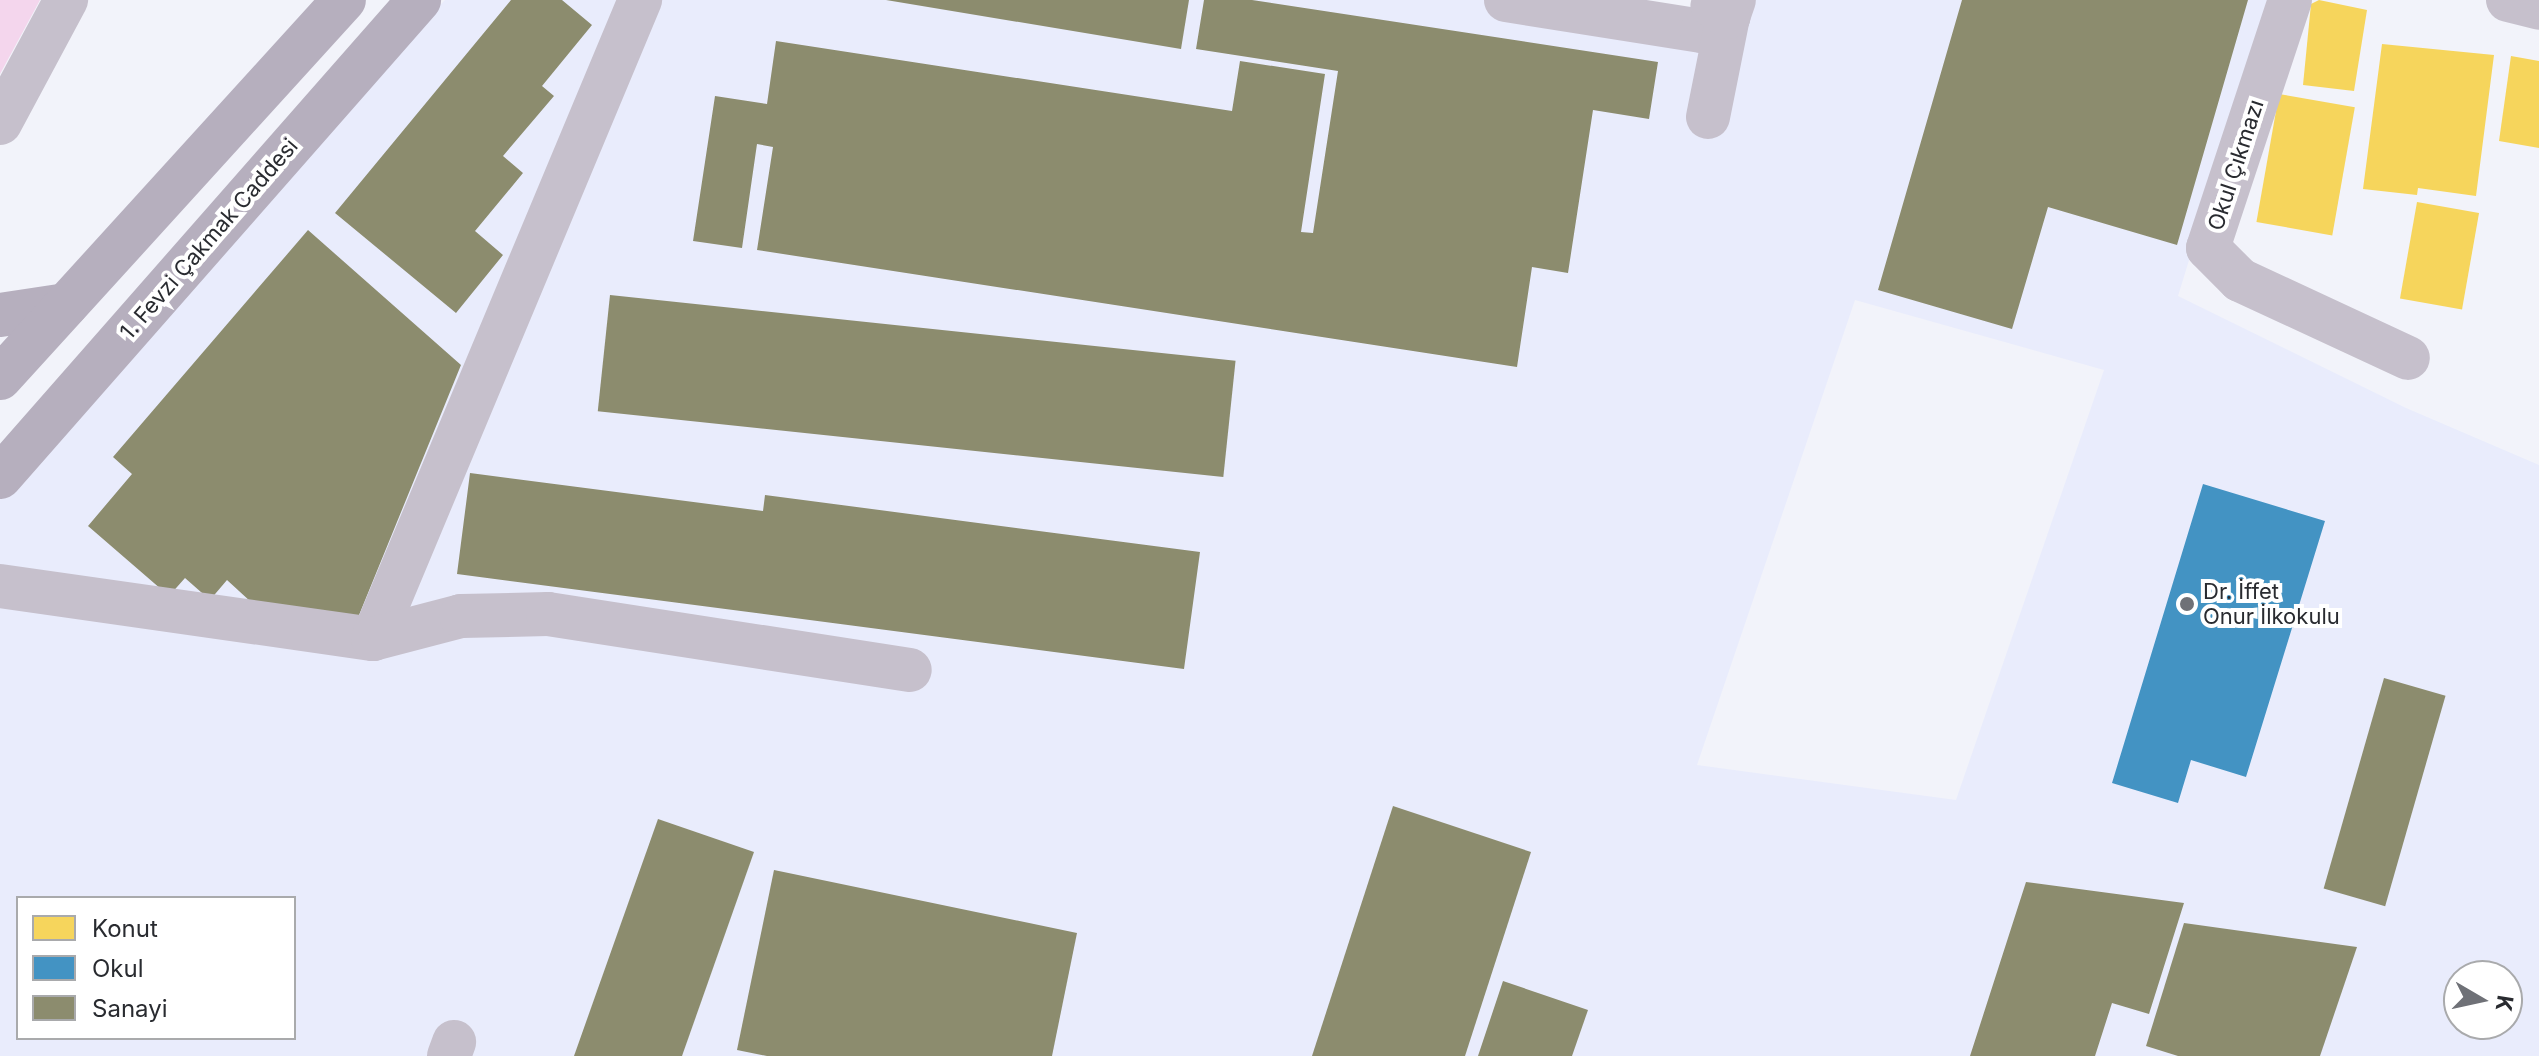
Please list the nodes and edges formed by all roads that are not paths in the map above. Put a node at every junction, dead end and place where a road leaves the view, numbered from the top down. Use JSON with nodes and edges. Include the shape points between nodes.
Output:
{"nodes":[{"id":1,"x":66,"y":0,"type":"edge"},
{"id":2,"x":344,"y":0,"type":"edge"},
{"id":3,"x":419,"y":0,"type":"edge"},
{"id":4,"x":640,"y":0,"type":"edge"},
{"id":5,"x":1506,"y":0,"type":"edge"},
{"id":6,"x":2290,"y":0,"type":"edge"},
{"id":7,"x":2508,"y":0,"type":"edge"},
{"id":8,"x":1722,"y":6,"type":"edge"},
{"id":9,"x":2539,"y":8,"type":"edge"},
{"id":10,"x":1708,"y":117,"type":"dead end"},
{"id":11,"x":0,"y":123,"type":"edge"},
{"id":12,"x":66,"y":305,"type":"junction"},
{"id":13,"x":0,"y":315,"type":"edge"},
{"id":14,"x":2408,"y":358,"type":"dead end"},
{"id":15,"x":0,"y":378,"type":"edge"},
{"id":16,"x":0,"y":477,"type":"edge"},
{"id":17,"x":0,"y":586,"type":"edge"},
{"id":18,"x":373,"y":639,"type":"junction"},
{"id":19,"x":910,"y":670,"type":"dead end"}],
"edges":[{"from":1,"to":11,"type":"street"},
{"from":2,"to":12,"type":"main road"},
{"from":3,"to":16,"type":"main road","name":"1. Fevzi Çakmak Caddesi"},
{"from":4,"to":18,"type":"street"},
{"from":5,"to":8,"type":"street","via":[[1702,31]]},
{"from":6,"to":14,"type":"street","name":"Okul Çıkmazı","via":[[2208,248],[2240,280]]},
{"from":7,"to":9,"type":"street"},
{"from":8,"to":10,"type":"street"},
{"from":12,"to":13,"type":"main road"},
{"from":12,"to":15,"type":"main road"},
{"from":17,"to":18,"type":"street"},
{"from":18,"to":19,"type":"street","via":[[461,616],[548,614]]}]}
